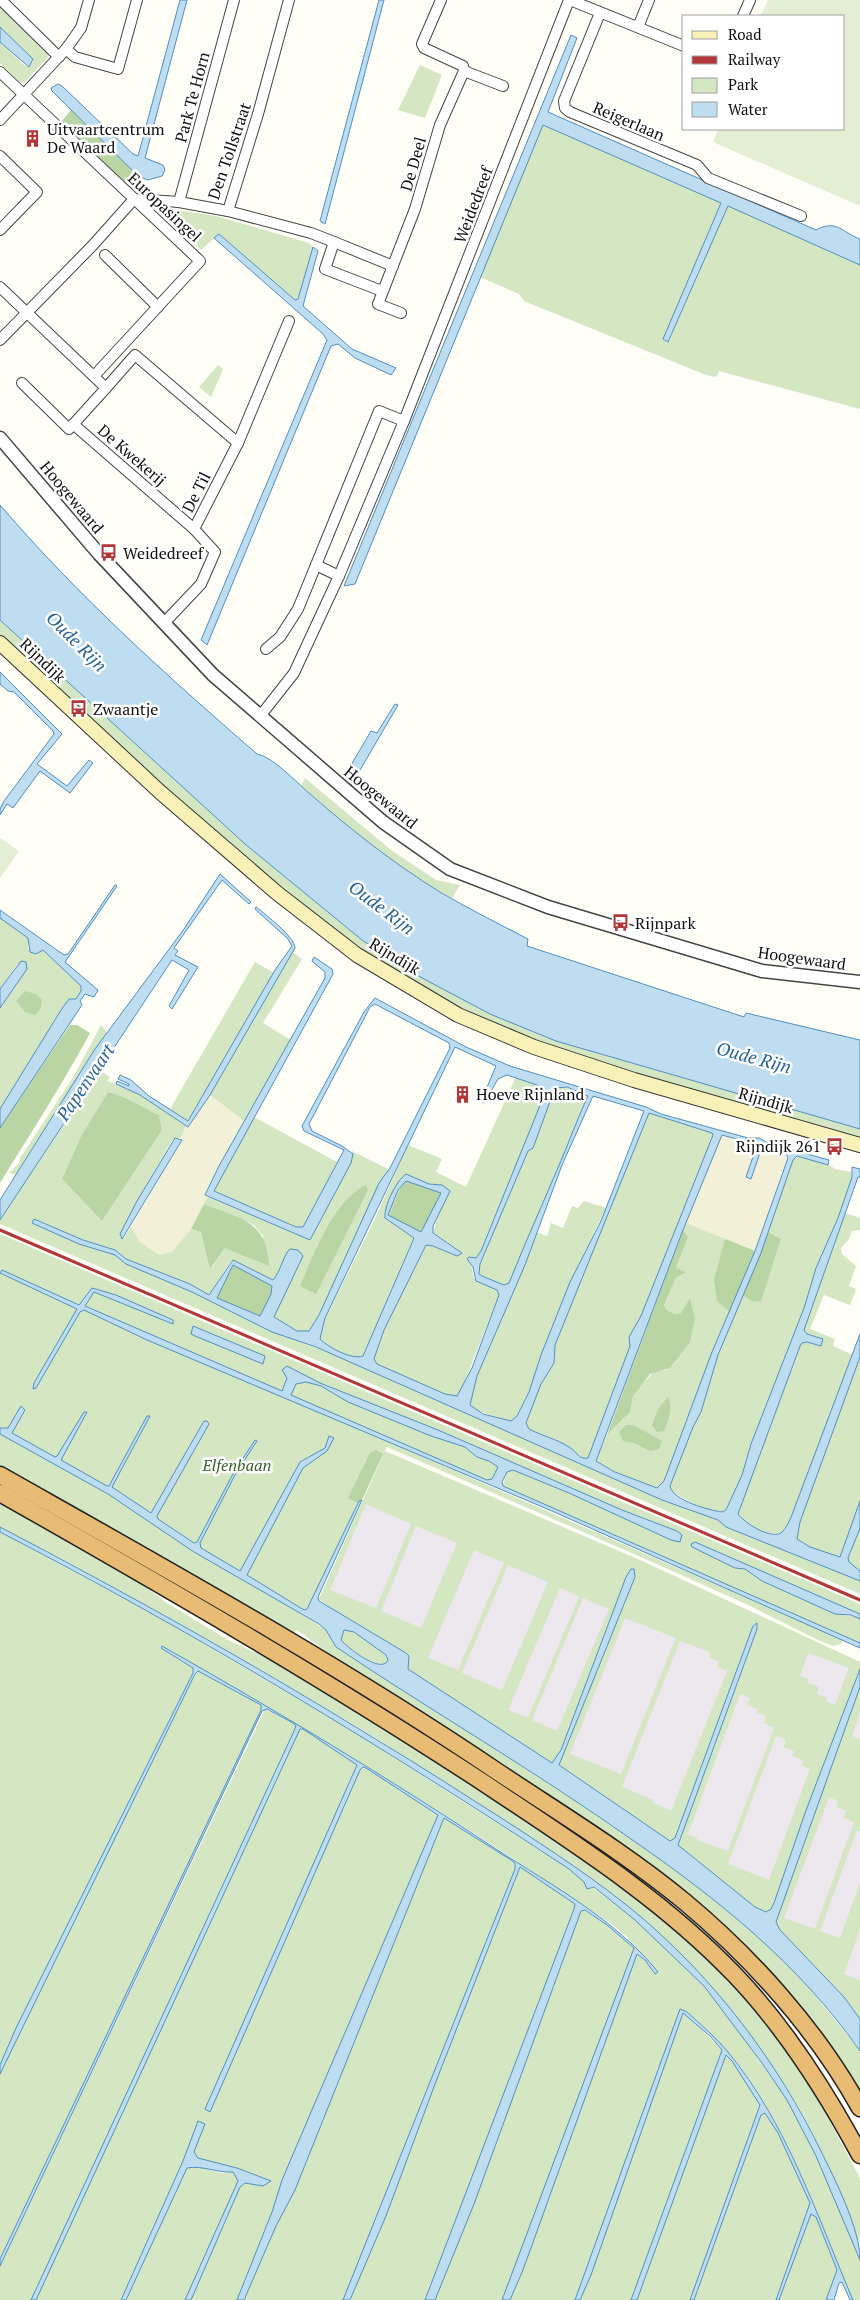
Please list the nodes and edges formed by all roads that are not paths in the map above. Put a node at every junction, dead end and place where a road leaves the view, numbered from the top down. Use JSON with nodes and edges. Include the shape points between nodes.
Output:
{"nodes":[{"id":1,"x":0,"y":0,"type":"edge"},
{"id":2,"x":89,"y":0,"type":"edge"},
{"id":3,"x":136,"y":0,"type":"edge"},
{"id":4,"x":234,"y":0,"type":"edge"},
{"id":5,"x":289,"y":0,"type":"edge"},
{"id":6,"x":441,"y":0,"type":"edge"},
{"id":7,"x":570,"y":0,"type":"edge"},
{"id":8,"x":649,"y":0,"type":"edge"},
{"id":9,"x":750,"y":0,"type":"edge"},
{"id":10,"x":600,"y":12,"type":"junction"},
{"id":11,"x":743,"y":15,"type":"edge"},
{"id":12,"x":638,"y":27,"type":"junction"},
{"id":13,"x":682,"y":45,"type":"edge"},
{"id":14,"x":63,"y":53,"type":"junction"},
{"id":15,"x":464,"y":71,"type":"junction"},
{"id":16,"x":0,"y":72,"type":"edge"},
{"id":17,"x":503,"y":86,"type":"dead end"},
{"id":18,"x":24,"y":95,"type":"junction"},
{"id":19,"x":0,"y":120,"type":"edge"},
{"id":20,"x":0,"y":156,"type":"edge"},
{"id":21,"x":134,"y":199,"type":"junction"},
{"id":22,"x":180,"y":202,"type":"junction"},
{"id":23,"x":228,"y":211,"type":"junction"},
{"id":24,"x":801,"y":216,"type":"dead end"},
{"id":25,"x":0,"y":230,"type":"edge"},
{"id":26,"x":334,"y":242,"type":"junction"},
{"id":27,"x":105,"y":256,"type":"dead end"},
{"id":28,"x":393,"y":266,"type":"junction"},
{"id":29,"x":0,"y":287,"type":"edge"},
{"id":30,"x":382,"y":291,"type":"junction"},
{"id":31,"x":158,"y":307,"type":"junction"},
{"id":32,"x":26,"y":312,"type":"junction"},
{"id":33,"x":401,"y":313,"type":"dead end"},
{"id":34,"x":289,"y":321,"type":"dead end"},
{"id":35,"x":0,"y":340,"type":"edge"},
{"id":36,"x":94,"y":376,"type":"junction"},
{"id":37,"x":22,"y":383,"type":"dead end"},
{"id":38,"x":106,"y":388,"type":"junction"},
{"id":39,"x":404,"y":421,"type":"junction"},
{"id":40,"x":73,"y":424,"type":"junction"},
{"id":41,"x":0,"y":438,"type":"edge"},
{"id":42,"x":238,"y":443,"type":"junction"},
{"id":43,"x":194,"y":528,"type":"junction"},
{"id":44,"x":316,"y":565,"type":"junction"},
{"id":45,"x":339,"y":576,"type":"junction"},
{"id":46,"x":164,"y":623,"type":"junction"},
{"id":47,"x":0,"y":643,"type":"edge"},
{"id":48,"x":266,"y":649,"type":"dead end"},
{"id":49,"x":261,"y":715,"type":"junction"},
{"id":50,"x":860,"y":982,"type":"edge"},
{"id":51,"x":860,"y":1145,"type":"edge"},
{"id":52,"x":0,"y":1475,"type":"edge"},
{"id":53,"x":0,"y":1493,"type":"edge"},
{"id":54,"x":860,"y":2108,"type":"edge"},
{"id":55,"x":860,"y":2155,"type":"edge"}],
"edges":[{"from":1,"to":14,"type":"street"},
{"from":2,"to":14,"type":"street","via":[[81,28]]},
{"from":3,"to":14,"type":"street","via":[[118,69]]},
{"from":4,"to":22,"type":"street","name":"Park Te Horn"},
{"from":5,"to":23,"type":"street","name":"Den Tollstraat"},
{"from":6,"to":15,"type":"street","via":[[422,44],[424,48],[463,66]]},
{"from":7,"to":10,"type":"street"},
{"from":7,"to":39,"type":"street","name":"Weidedreef"},
{"from":8,"to":12,"type":"street"},
{"from":9,"to":11,"type":"street"},
{"from":10,"to":12,"type":"street"},
{"from":10,"to":24,"type":"street","name":"Reigerlaan","via":[[564,101],[565,108],[697,165],[708,178]]},
{"from":12,"to":13,"type":"street"},
{"from":14,"to":18,"type":"street"},
{"from":15,"to":17,"type":"street"},
{"from":15,"to":28,"type":"street","name":"De Deel","via":[[440,125],[415,209]]},
{"from":16,"to":18,"type":"street","name":"Europasingel"},
{"from":18,"to":19,"type":"street"},
{"from":18,"to":21,"type":"street","name":"Europasingel"},
{"from":20,"to":25,"type":"street","via":[[37,192]]},
{"from":21,"to":22,"type":"street","name":"Den Tollstraat"},
{"from":21,"to":31,"type":"street","name":"Europasingel","via":[[200,261]]},
{"from":21,"to":32,"type":"street"},
{"from":22,"to":23,"type":"street","name":"Den Tollstraat"},
{"from":23,"to":26,"type":"street"},
{"from":26,"to":28,"type":"street"},
{"from":26,"to":30,"type":"street","via":[[325,269]]},
{"from":27,"to":31,"type":"street"},
{"from":28,"to":30,"type":"street","name":"De Deel"},
{"from":29,"to":32,"type":"street"},
{"from":30,"to":33,"type":"street","via":[[378,304]]},
{"from":31,"to":36,"type":"street"},
{"from":32,"to":35,"type":"street"},
{"from":32,"to":36,"type":"street"},
{"from":34,"to":42,"type":"street","name":"De Til"},
{"from":36,"to":38,"type":"street"},
{"from":37,"to":40,"type":"street","name":"De Kwekerij","via":[[69,429]]},
{"from":38,"to":40,"type":"street"},
{"from":38,"to":42,"type":"street","via":[[135,355]]},
{"from":39,"to":44,"type":"street","via":[[379,411]]},
{"from":39,"to":45,"type":"street","name":"Weidedreef"},
{"from":40,"to":43,"type":"street","name":"De Kwekerij"},
{"from":41,"to":46,"type":"street","name":"Hoogewaard","via":[[99,554]]},
{"from":42,"to":43,"type":"street","name":"De Til"},
{"from":43,"to":46,"type":"street","name":"De Til","via":[[215,552],[201,584]]},
{"from":44,"to":45,"type":"street"},
{"from":44,"to":48,"type":"street","via":[[298,609],[280,637]]},
{"from":45,"to":49,"type":"street","name":"Weidedreef","via":[[294,673]]},
{"from":46,"to":49,"type":"street","name":"Hoogewaard","via":[[213,675]]},
{"from":47,"to":51,"type":"main road","name":"Rijndijk","via":[[146,779],[277,893],[358,954],[458,1015],[534,1047],[634,1080]]},
{"from":49,"to":50,"type":"street","name":"Hoogewaard","via":[[383,822],[450,869],[548,907],[762,971]]},
{"from":52,"to":54,"type":"highway","via":[[233,1608],[432,1727],[647,1873],[717,1930],[773,1987],[820,2048]]},
{"from":53,"to":55,"type":"highway","via":[[231,1626],[414,1738],[636,1886],[708,1947],[760,2004],[816,2077]]}]}
